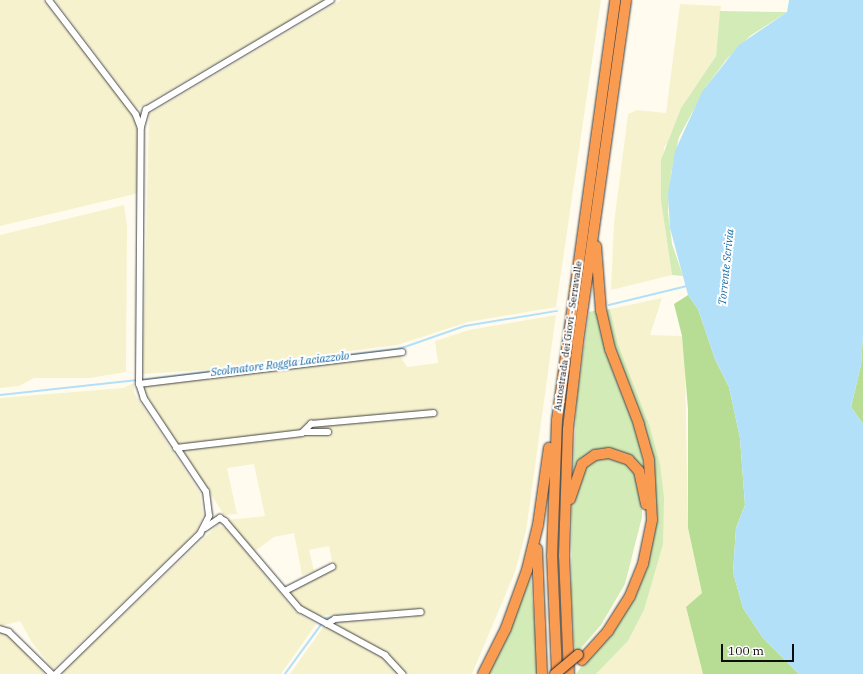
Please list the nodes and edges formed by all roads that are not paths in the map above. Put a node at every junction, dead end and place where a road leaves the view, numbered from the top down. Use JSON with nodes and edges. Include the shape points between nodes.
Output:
{"nodes":[{"id":1,"x":50,"y":0,"type":"edge"},
{"id":2,"x":331,"y":0,"type":"edge"},
{"id":3,"x":615,"y":0,"type":"edge"},
{"id":4,"x":626,"y":0,"type":"edge"},
{"id":5,"x":141,"y":127,"type":"junction"},
{"id":6,"x":594,"y":228,"type":"junction"},
{"id":7,"x":402,"y":352,"type":"dead end"},
{"id":8,"x":563,"y":371,"type":"junction"},
{"id":9,"x":139,"y":381,"type":"junction"},
{"id":10,"x":434,"y":413,"type":"dead end"},
{"id":11,"x":304,"y":432,"type":"junction"},
{"id":12,"x":328,"y":432,"type":"dead end"},
{"id":13,"x":176,"y":448,"type":"junction"},
{"id":14,"x":538,"y":525,"type":"junction"},
{"id":15,"x":203,"y":529,"type":"junction"},
{"id":16,"x":564,"y":556,"type":"junction"},
{"id":17,"x":332,"y":568,"type":"dead end"},
{"id":18,"x":285,"y":591,"type":"junction"},
{"id":19,"x":421,"y":612,"type":"dead end"},
{"id":20,"x":327,"y":624,"type":"junction"},
{"id":21,"x":0,"y":629,"type":"edge"},
{"id":22,"x":580,"y":657,"type":"junction"},
{"id":23,"x":52,"y":674,"type":"edge"},
{"id":24,"x":56,"y":674,"type":"edge"},
{"id":25,"x":403,"y":674,"type":"edge"},
{"id":26,"x":483,"y":674,"type":"edge"},
{"id":27,"x":542,"y":674,"type":"edge"},
{"id":28,"x":556,"y":674,"type":"edge"},
{"id":29,"x":565,"y":674,"type":"edge"},
{"id":30,"x":569,"y":674,"type":"edge"}],
"edges":[{"from":1,"to":5,"type":"street","via":[[136,114]]},
{"from":2,"to":5,"type":"street","via":[[151,105],[146,110]]},
{"from":3,"to":8,"type":"highway","name":"Autostrada dei Giovi - Serravalle"},
{"from":4,"to":6,"type":"highway","name":"Autostrada dei Giovi - Serravalle"},
{"from":5,"to":9,"type":"street"},
{"from":6,"to":16,"type":"highway","name":"Autostrada dei Giovi - Serravalle","via":[[572,391]]},
{"from":6,"to":22,"type":"highway","via":[[604,326],[616,371],[639,424],[649,460],[652,520],[643,564],[630,596],[608,631]]},
{"from":7,"to":9,"type":"street"},
{"from":8,"to":14,"type":"highway","via":[[554,411]]},
{"from":8,"to":28,"type":"highway","name":"Autostrada dei Giovi - Serravalle","via":[[552,514]]},
{"from":9,"to":13,"type":"street","via":[[144,399]]},
{"from":10,"to":11,"type":"street","via":[[311,424]]},
{"from":11,"to":12,"type":"street"},
{"from":11,"to":13,"type":"street"},
{"from":13,"to":15,"type":"street","via":[[208,499],[209,516]]},
{"from":14,"to":26,"type":"highway","via":[[527,570],[506,628]]},
{"from":14,"to":27,"type":"highway","via":[[536,573]]},
{"from":15,"to":18,"type":"street","via":[[220,518],[225,521]]},
{"from":15,"to":24,"type":"street"},
{"from":16,"to":22,"type":"highway","via":[[571,491],[582,464],[603,453],[617,454],[628,460],[639,471],[646,493],[645,526],[638,560],[614,612]]},
{"from":16,"to":30,"type":"highway","name":"Autostrada dei Giovi - Serravalle"},
{"from":17,"to":18,"type":"street"},
{"from":18,"to":20,"type":"street","via":[[303,612]]},
{"from":19,"to":20,"type":"street","via":[[335,620]]},
{"from":20,"to":25,"type":"street","via":[[385,655]]},
{"from":21,"to":23,"type":"street","via":[[9,632]]},
{"from":22,"to":28,"type":"highway","bridge":true},
{"from":22,"to":29,"type":"highway"}]}
